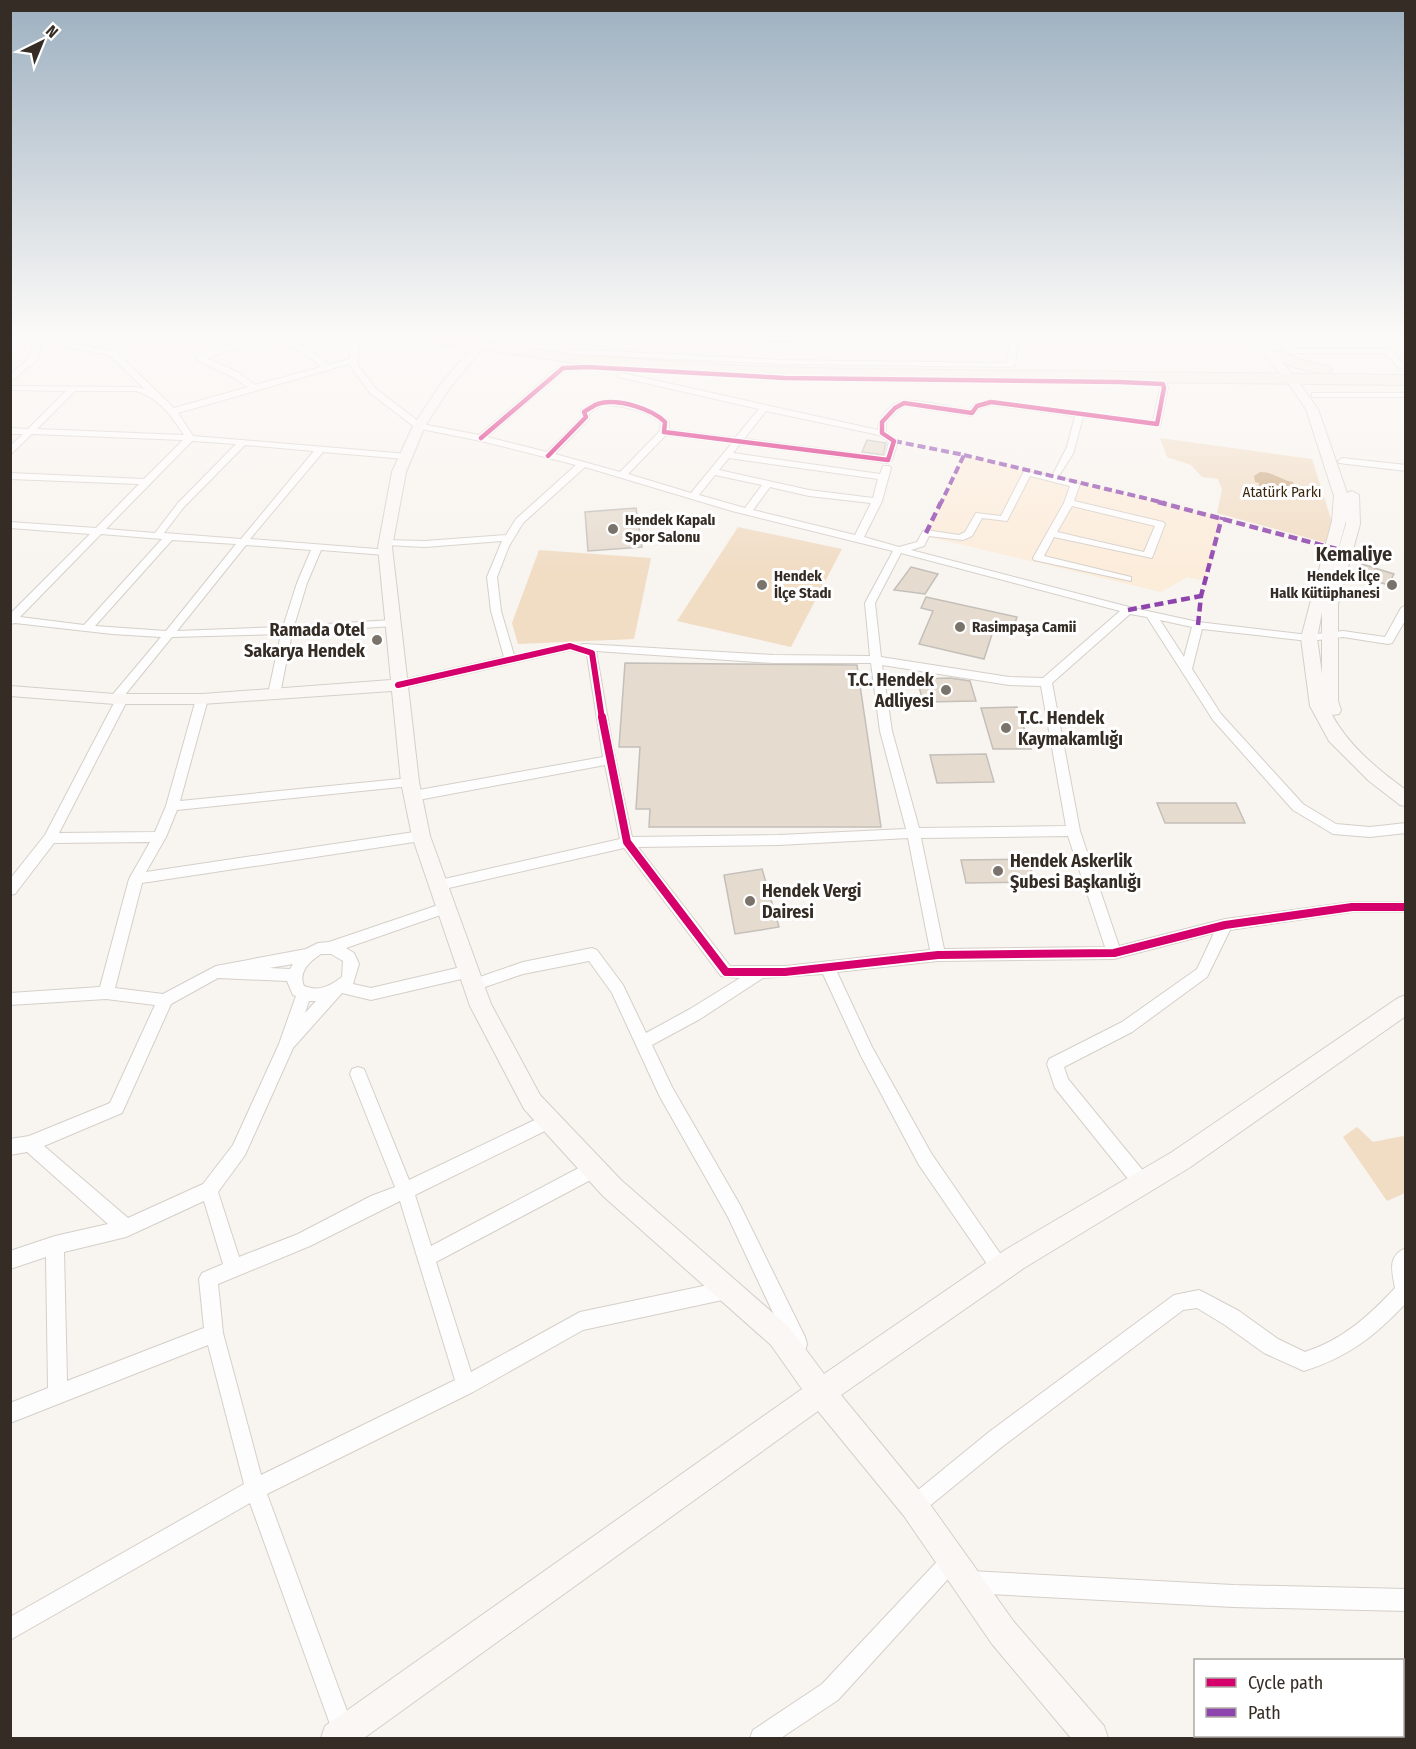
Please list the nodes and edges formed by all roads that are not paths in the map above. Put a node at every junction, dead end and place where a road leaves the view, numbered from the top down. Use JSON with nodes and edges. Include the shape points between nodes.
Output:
{"nodes":[{"id":1,"x":50,"y":413,"type":"edge"},
{"id":2,"x":175,"y":413,"type":"edge"},
{"id":3,"x":401,"y":413,"type":"edge"},
{"id":4,"x":428,"y":413,"type":"edge"},
{"id":5,"x":510,"y":413,"type":"edge"},
{"id":6,"x":584,"y":413,"type":"edge"},
{"id":7,"x":652,"y":413,"type":"edge"},
{"id":8,"x":760,"y":413,"type":"edge"},
{"id":9,"x":786,"y":413,"type":"edge"},
{"id":10,"x":891,"y":413,"type":"edge"},
{"id":11,"x":1063,"y":413,"type":"edge"},
{"id":12,"x":1159,"y":413,"type":"edge"},
{"id":13,"x":1313,"y":413,"type":"edge"},
{"id":14,"x":1318,"y":413,"type":"edge"},
{"id":15,"x":1079,"y":415,"type":"junction"},
{"id":16,"x":419,"y":426,"type":"junction"},
{"id":17,"x":10,"y":431,"type":"edge"},
{"id":18,"x":32,"y":431,"type":"junction"},
{"id":19,"x":663,"y":432,"type":"junction"},
{"id":20,"x":882,"y":433,"type":"junction"},
{"id":21,"x":190,"y":438,"type":"junction"},
{"id":22,"x":480,"y":438,"type":"junction"},
{"id":23,"x":243,"y":442,"type":"junction"},
{"id":24,"x":738,"y":442,"type":"junction"},
{"id":25,"x":321,"y":449,"type":"junction"},
{"id":26,"x":10,"y":452,"type":"edge"},
{"id":27,"x":728,"y":455,"type":"junction"},
{"id":28,"x":405,"y":456,"type":"junction"},
{"id":29,"x":548,"y":456,"type":"junction"},
{"id":30,"x":888,"y":460,"type":"junction"},
{"id":31,"x":1342,"y":461,"type":"junction"},
{"id":32,"x":582,"y":464,"type":"junction"},
{"id":33,"x":1406,"y":468,"type":"edge"},
{"id":34,"x":714,"y":472,"type":"junction"},
{"id":35,"x":622,"y":475,"type":"junction"},
{"id":36,"x":10,"y":476,"type":"edge"},
{"id":37,"x":1056,"y":476,"type":"dead end"},
{"id":38,"x":884,"y":477,"type":"junction"},
{"id":39,"x":145,"y":482,"type":"junction"},
{"id":40,"x":768,"y":484,"type":"junction"},
{"id":41,"x":694,"y":496,"type":"junction"},
{"id":42,"x":878,"y":501,"type":"junction"},
{"id":43,"x":1069,"y":503,"type":"junction"},
{"id":44,"x":747,"y":512,"type":"junction"},
{"id":45,"x":15,"y":525,"type":"edge"},
{"id":46,"x":98,"y":530,"type":"junction"},
{"id":47,"x":10,"y":534,"type":"edge"},
{"id":48,"x":1052,"y":534,"type":"junction"},
{"id":49,"x":158,"y":535,"type":"junction"},
{"id":50,"x":170,"y":536,"type":"junction"},
{"id":51,"x":509,"y":538,"type":"junction"},
{"id":52,"x":858,"y":539,"type":"junction"},
{"id":53,"x":244,"y":542,"type":"junction"},
{"id":54,"x":317,"y":547,"type":"junction"},
{"id":55,"x":385,"y":547,"type":"junction"},
{"id":56,"x":898,"y":550,"type":"junction"},
{"id":57,"x":1127,"y":579,"type":"dead end"},
{"id":58,"x":1406,"y":608,"type":"edge"},
{"id":59,"x":1128,"y":610,"type":"junction"},
{"id":60,"x":14,"y":614,"type":"edge"},
{"id":61,"x":1150,"y":615,"type":"junction"},
{"id":62,"x":392,"y":623,"type":"junction"},
{"id":63,"x":1198,"y":625,"type":"junction"},
{"id":64,"x":87,"y":628,"type":"junction"},
{"id":65,"x":285,"y":631,"type":"junction"},
{"id":66,"x":170,"y":634,"type":"junction"},
{"id":67,"x":1309,"y":638,"type":"junction"},
{"id":68,"x":1328,"y":638,"type":"junction"},
{"id":69,"x":570,"y":646,"type":"junction"},
{"id":70,"x":510,"y":660,"type":"junction"},
{"id":71,"x":876,"y":660,"type":"junction"},
{"id":72,"x":1186,"y":669,"type":"junction"},
{"id":73,"x":1046,"y":682,"type":"junction"},
{"id":74,"x":398,"y":685,"type":"junction"},
{"id":75,"x":10,"y":692,"type":"edge"},
{"id":76,"x":274,"y":694,"type":"junction"},
{"id":77,"x":118,"y":699,"type":"junction"},
{"id":78,"x":202,"y":699,"type":"junction"},
{"id":79,"x":609,"y":760,"type":"junction"},
{"id":80,"x":1406,"y":787,"type":"edge"},
{"id":81,"x":411,"y":789,"type":"junction"},
{"id":82,"x":1406,"y":800,"type":"edge"},
{"id":83,"x":172,"y":806,"type":"junction"},
{"id":84,"x":1406,"y":828,"type":"edge"},
{"id":85,"x":1073,"y":831,"type":"junction"},
{"id":86,"x":914,"y":833,"type":"junction"},
{"id":87,"x":421,"y":836,"type":"junction"},
{"id":88,"x":159,"y":837,"type":"junction"},
{"id":89,"x":50,"y":838,"type":"junction"},
{"id":90,"x":627,"y":842,"type":"junction"},
{"id":91,"x":136,"y":879,"type":"junction"},
{"id":92,"x":440,"y":885,"type":"junction"},
{"id":93,"x":10,"y":890,"type":"edge"},
{"id":94,"x":1406,"y":906,"type":"edge"},
{"id":95,"x":447,"y":907,"type":"junction"},
{"id":96,"x":1225,"y":925,"type":"junction"},
{"id":97,"x":327,"y":949,"type":"junction"},
{"id":98,"x":1114,"y":953,"type":"junction"},
{"id":99,"x":309,"y":954,"type":"junction"},
{"id":100,"x":938,"y":955,"type":"junction"},
{"id":101,"x":828,"y":968,"type":"junction"},
{"id":102,"x":216,"y":972,"type":"junction"},
{"id":103,"x":761,"y":972,"type":"junction"},
{"id":104,"x":293,"y":975,"type":"junction"},
{"id":105,"x":472,"y":978,"type":"junction"},
{"id":106,"x":337,"y":989,"type":"junction"},
{"id":107,"x":106,"y":993,"type":"junction"},
{"id":108,"x":304,"y":994,"type":"junction"},
{"id":109,"x":10,"y":999,"type":"edge"},
{"id":110,"x":165,"y":1000,"type":"junction"},
{"id":111,"x":1406,"y":1004,"type":"edge"},
{"id":112,"x":643,"y":1042,"type":"junction"},
{"id":113,"x":287,"y":1044,"type":"junction"},
{"id":114,"x":358,"y":1074,"type":"dead end"},
{"id":115,"x":549,"y":1121,"type":"junction"},
{"id":116,"x":30,"y":1144,"type":"junction"},
{"id":117,"x":10,"y":1147,"type":"edge"},
{"id":118,"x":594,"y":1169,"type":"junction"},
{"id":119,"x":1143,"y":1184,"type":"junction"},
{"id":120,"x":209,"y":1190,"type":"junction"},
{"id":121,"x":405,"y":1191,"type":"junction"},
{"id":122,"x":126,"y":1228,"type":"junction"},
{"id":123,"x":55,"y":1245,"type":"junction"},
{"id":124,"x":1406,"y":1257,"type":"edge"},
{"id":125,"x":426,"y":1258,"type":"junction"},
{"id":126,"x":10,"y":1260,"type":"edge"},
{"id":127,"x":1000,"y":1268,"type":"junction"},
{"id":128,"x":234,"y":1269,"type":"junction"},
{"id":129,"x":727,"y":1290,"type":"junction"},
{"id":130,"x":214,"y":1333,"type":"junction"},
{"id":131,"x":466,"y":1385,"type":"junction"},
{"id":132,"x":822,"y":1394,"type":"junction"},
{"id":133,"x":58,"y":1395,"type":"junction"},
{"id":134,"x":10,"y":1413,"type":"edge"},
{"id":135,"x":255,"y":1489,"type":"junction"},
{"id":136,"x":914,"y":1506,"type":"junction"},
{"id":137,"x":952,"y":1560,"type":"junction"},
{"id":138,"x":967,"y":1582,"type":"junction"},
{"id":139,"x":1406,"y":1600,"type":"edge"},
{"id":140,"x":10,"y":1629,"type":"edge"},
{"id":141,"x":342,"y":1737,"type":"edge"},
{"id":142,"x":761,"y":1738,"type":"edge"},
{"id":143,"x":1092,"y":1738,"type":"edge"}],
"edges":[{"from":1,"to":18,"type":"street"},
{"from":2,"to":21,"type":"street"},
{"from":3,"to":16,"type":"street"},
{"from":4,"to":16,"type":"main road"},
{"from":5,"to":22,"type":"street"},
{"from":6,"to":29,"type":"street","via":[[586,417]]},
{"from":7,"to":19,"type":"street","via":[[665,422]]},
{"from":8,"to":24,"type":"street"},
{"from":9,"to":20,"type":"street"},
{"from":10,"to":20,"type":"street","via":[[882,422]]},
{"from":11,"to":15,"type":"street"},
{"from":12,"to":15,"type":"street","via":[[1157,424]]},
{"from":13,"to":67,"type":"main road","via":[[1341,496],[1339,522]]},
{"from":14,"to":31,"type":"main road"},
{"from":15,"to":37,"type":"street","via":[[1074,444]]},
{"from":16,"to":22,"type":"street"},
{"from":16,"to":28,"type":"main road"},
{"from":17,"to":18,"type":"street"},
{"from":18,"to":21,"type":"street"},
{"from":18,"to":26,"type":"street"},
{"from":19,"to":24,"type":"street"},
{"from":19,"to":35,"type":"street"},
{"from":20,"to":30,"type":"street","via":[[894,441]]},
{"from":21,"to":23,"type":"street"},
{"from":21,"to":39,"type":"street"},
{"from":22,"to":29,"type":"street"},
{"from":23,"to":25,"type":"street"},
{"from":23,"to":49,"type":"street","via":[[181,505]]},
{"from":24,"to":27,"type":"street"},
{"from":24,"to":30,"type":"street"},
{"from":25,"to":28,"type":"street"},
{"from":25,"to":53,"type":"street"},
{"from":27,"to":34,"type":"street"},
{"from":27,"to":38,"type":"street"},
{"from":28,"to":55,"type":"main road"},
{"from":29,"to":32,"type":"street"},
{"from":30,"to":38,"type":"street"},
{"from":31,"to":33,"type":"street"},
{"from":31,"to":68,"type":"main road","via":[[1353,498],[1353,524],[1330,604]]},
{"from":32,"to":35,"type":"street"},
{"from":32,"to":51,"type":"street","via":[[519,521]]},
{"from":34,"to":40,"type":"street"},
{"from":34,"to":41,"type":"street"},
{"from":35,"to":41,"type":"street"},
{"from":36,"to":39,"type":"street"},
{"from":38,"to":42,"type":"street"},
{"from":39,"to":46,"type":"street"},
{"from":40,"to":42,"type":"street"},
{"from":40,"to":44,"type":"street"},
{"from":41,"to":44,"type":"street"},
{"from":42,"to":52,"type":"street"},
{"from":43,"to":48,"type":"street"},
{"from":43,"to":48,"type":"street","via":[[1160,524],[1148,556]]},
{"from":43,"to":56,"type":"street","via":[[1075,484],[1027,473],[1005,519],[979,515],[969,534],[960,538],[926,533],[921,544]]},
{"from":44,"to":52,"type":"street"},
{"from":45,"to":46,"type":"street"},
{"from":45,"to":47,"type":"street"},
{"from":46,"to":49,"type":"street"},
{"from":46,"to":60,"type":"street"},
{"from":48,"to":57,"type":"street","via":[[1038,558]]},
{"from":49,"to":50,"type":"street"},
{"from":50,"to":53,"type":"street"},
{"from":50,"to":64,"type":"street"},
{"from":51,"to":55,"type":"street"},
{"from":51,"to":70,"type":"street","via":[[492,577],[496,611]]},
{"from":52,"to":56,"type":"street"},
{"from":53,"to":54,"type":"street"},
{"from":53,"to":66,"type":"street"},
{"from":54,"to":55,"type":"street"},
{"from":54,"to":65,"type":"street"},
{"from":55,"to":62,"type":"main road"},
{"from":56,"to":59,"type":"street"},
{"from":56,"to":71,"type":"street","via":[[870,603]]},
{"from":58,"to":68,"type":"street","via":[[1388,641],[1343,634]]},
{"from":59,"to":61,"type":"street"},
{"from":59,"to":73,"type":"street"},
{"from":60,"to":64,"type":"street"},
{"from":61,"to":63,"type":"street"},
{"from":61,"to":72,"type":"street"},
{"from":62,"to":65,"type":"street"},
{"from":62,"to":74,"type":"main road"},
{"from":63,"to":67,"type":"street"},
{"from":63,"to":72,"type":"street"},
{"from":64,"to":66,"type":"street"},
{"from":65,"to":66,"type":"street"},
{"from":65,"to":76,"type":"street"},
{"from":66,"to":77,"type":"street"},
{"from":67,"to":68,"type":"street"},
{"from":67,"to":82,"type":"main road","via":[[1318,706],[1335,737],[1375,777]]},
{"from":68,"to":80,"type":"main road","via":[[1330,701],[1336,720],[1352,742]]},
{"from":69,"to":70,"type":"street"},
{"from":69,"to":71,"type":"street","via":[[773,659]]},
{"from":69,"to":79,"type":"street","via":[[592,653]]},
{"from":70,"to":74,"type":"street"},
{"from":71,"to":73,"type":"street","via":[[1009,681]]},
{"from":71,"to":86,"type":"street","via":[[886,731]]},
{"from":72,"to":84,"type":"street","via":[[1217,717],[1298,807],[1333,829],[1370,832]]},
{"from":73,"to":85,"type":"street"},
{"from":74,"to":76,"type":"main road"},
{"from":74,"to":81,"type":"main road"},
{"from":75,"to":77,"type":"main road"},
{"from":76,"to":78,"type":"main road"},
{"from":77,"to":78,"type":"main road"},
{"from":77,"to":89,"type":"street"},
{"from":78,"to":83,"type":"street"},
{"from":79,"to":81,"type":"street"},
{"from":79,"to":90,"type":"street"},
{"from":81,"to":83,"type":"street"},
{"from":81,"to":87,"type":"main road"},
{"from":83,"to":88,"type":"street"},
{"from":85,"to":86,"type":"street"},
{"from":85,"to":98,"type":"street"},
{"from":86,"to":90,"type":"street"},
{"from":86,"to":100,"type":"street"},
{"from":87,"to":91,"type":"street"},
{"from":87,"to":92,"type":"main road"},
{"from":88,"to":89,"type":"street"},
{"from":88,"to":91,"type":"street"},
{"from":89,"to":93,"type":"street"},
{"from":90,"to":92,"type":"street"},
{"from":90,"to":103,"type":"street","via":[[726,972]]},
{"from":91,"to":107,"type":"street"},
{"from":92,"to":95,"type":"main road"},
{"from":94,"to":96,"type":"street","via":[[1352,907]]},
{"from":95,"to":97,"type":"street"},
{"from":95,"to":105,"type":"main road"},
{"from":96,"to":98,"type":"street"},
{"from":96,"to":119,"type":"street","via":[[1202,973],[1127,1028],[1055,1064],[1061,1083]]},
{"from":97,"to":99,"type":"street"},
{"from":97,"to":106,"type":"street","via":[[344,952],[352,964],[348,980]]},
{"from":98,"to":100,"type":"street"},
{"from":99,"to":102,"type":"street"},
{"from":99,"to":104,"type":"street"},
{"from":100,"to":101,"type":"street"},
{"from":101,"to":103,"type":"street"},
{"from":101,"to":127,"type":"street","via":[[866,1052],[925,1159]]},
{"from":102,"to":104,"type":"street"},
{"from":102,"to":110,"type":"street"},
{"from":103,"to":112,"type":"street"},
{"from":104,"to":108,"type":"street"},
{"from":105,"to":106,"type":"street","via":[[371,994]]},
{"from":105,"to":112,"type":"street","via":[[592,954],[618,989]]},
{"from":105,"to":115,"type":"main road","via":[[481,1006],[532,1102]]},
{"from":106,"to":108,"type":"street","via":[[322,995]]},
{"from":106,"to":113,"type":"street"},
{"from":107,"to":109,"type":"street"},
{"from":107,"to":110,"type":"street"},
{"from":108,"to":113,"type":"street"},
{"from":110,"to":116,"type":"street","via":[[116,1108]]},
{"from":111,"to":119,"type":"main road","via":[[1226,1132]]},
{"from":112,"to":132,"type":"street","via":[[666,1092],[734,1211]]},
{"from":113,"to":120,"type":"street","via":[[239,1150]]},
{"from":114,"to":121,"type":"street"},
{"from":115,"to":118,"type":"main road"},
{"from":115,"to":121,"type":"street"},
{"from":116,"to":117,"type":"street"},
{"from":116,"to":122,"type":"street"},
{"from":118,"to":125,"type":"street"},
{"from":118,"to":129,"type":"main road"},
{"from":119,"to":127,"type":"main road"},
{"from":120,"to":122,"type":"street"},
{"from":120,"to":128,"type":"street"},
{"from":121,"to":125,"type":"street"},
{"from":121,"to":128,"type":"street"},
{"from":122,"to":123,"type":"street"},
{"from":123,"to":126,"type":"street"},
{"from":123,"to":133,"type":"street"},
{"from":124,"to":136,"type":"street","via":[[1400,1262],[1404,1291],[1368,1330],[1329,1355],[1304,1362],[1271,1346],[1199,1299],[1180,1301],[996,1439]]},
{"from":125,"to":131,"type":"street"},
{"from":127,"to":132,"type":"main road"},
{"from":128,"to":130,"type":"street","via":[[208,1279]]},
{"from":129,"to":131,"type":"street","via":[[580,1321]]},
{"from":129,"to":132,"type":"main road","via":[[780,1336]]},
{"from":130,"to":133,"type":"street"},
{"from":130,"to":135,"type":"street"},
{"from":131,"to":135,"type":"street"},
{"from":132,"to":136,"type":"main road"},
{"from":132,"to":141,"type":"main road","via":[[709,1470]]},
{"from":133,"to":134,"type":"street"},
{"from":135,"to":140,"type":"street"},
{"from":135,"to":141,"type":"street"},
{"from":136,"to":137,"type":"main road"},
{"from":137,"to":138,"type":"main road"},
{"from":137,"to":142,"type":"street","via":[[830,1692]]},
{"from":138,"to":139,"type":"street","via":[[1233,1596]]},
{"from":138,"to":143,"type":"main road","via":[[1003,1633]]}]}
